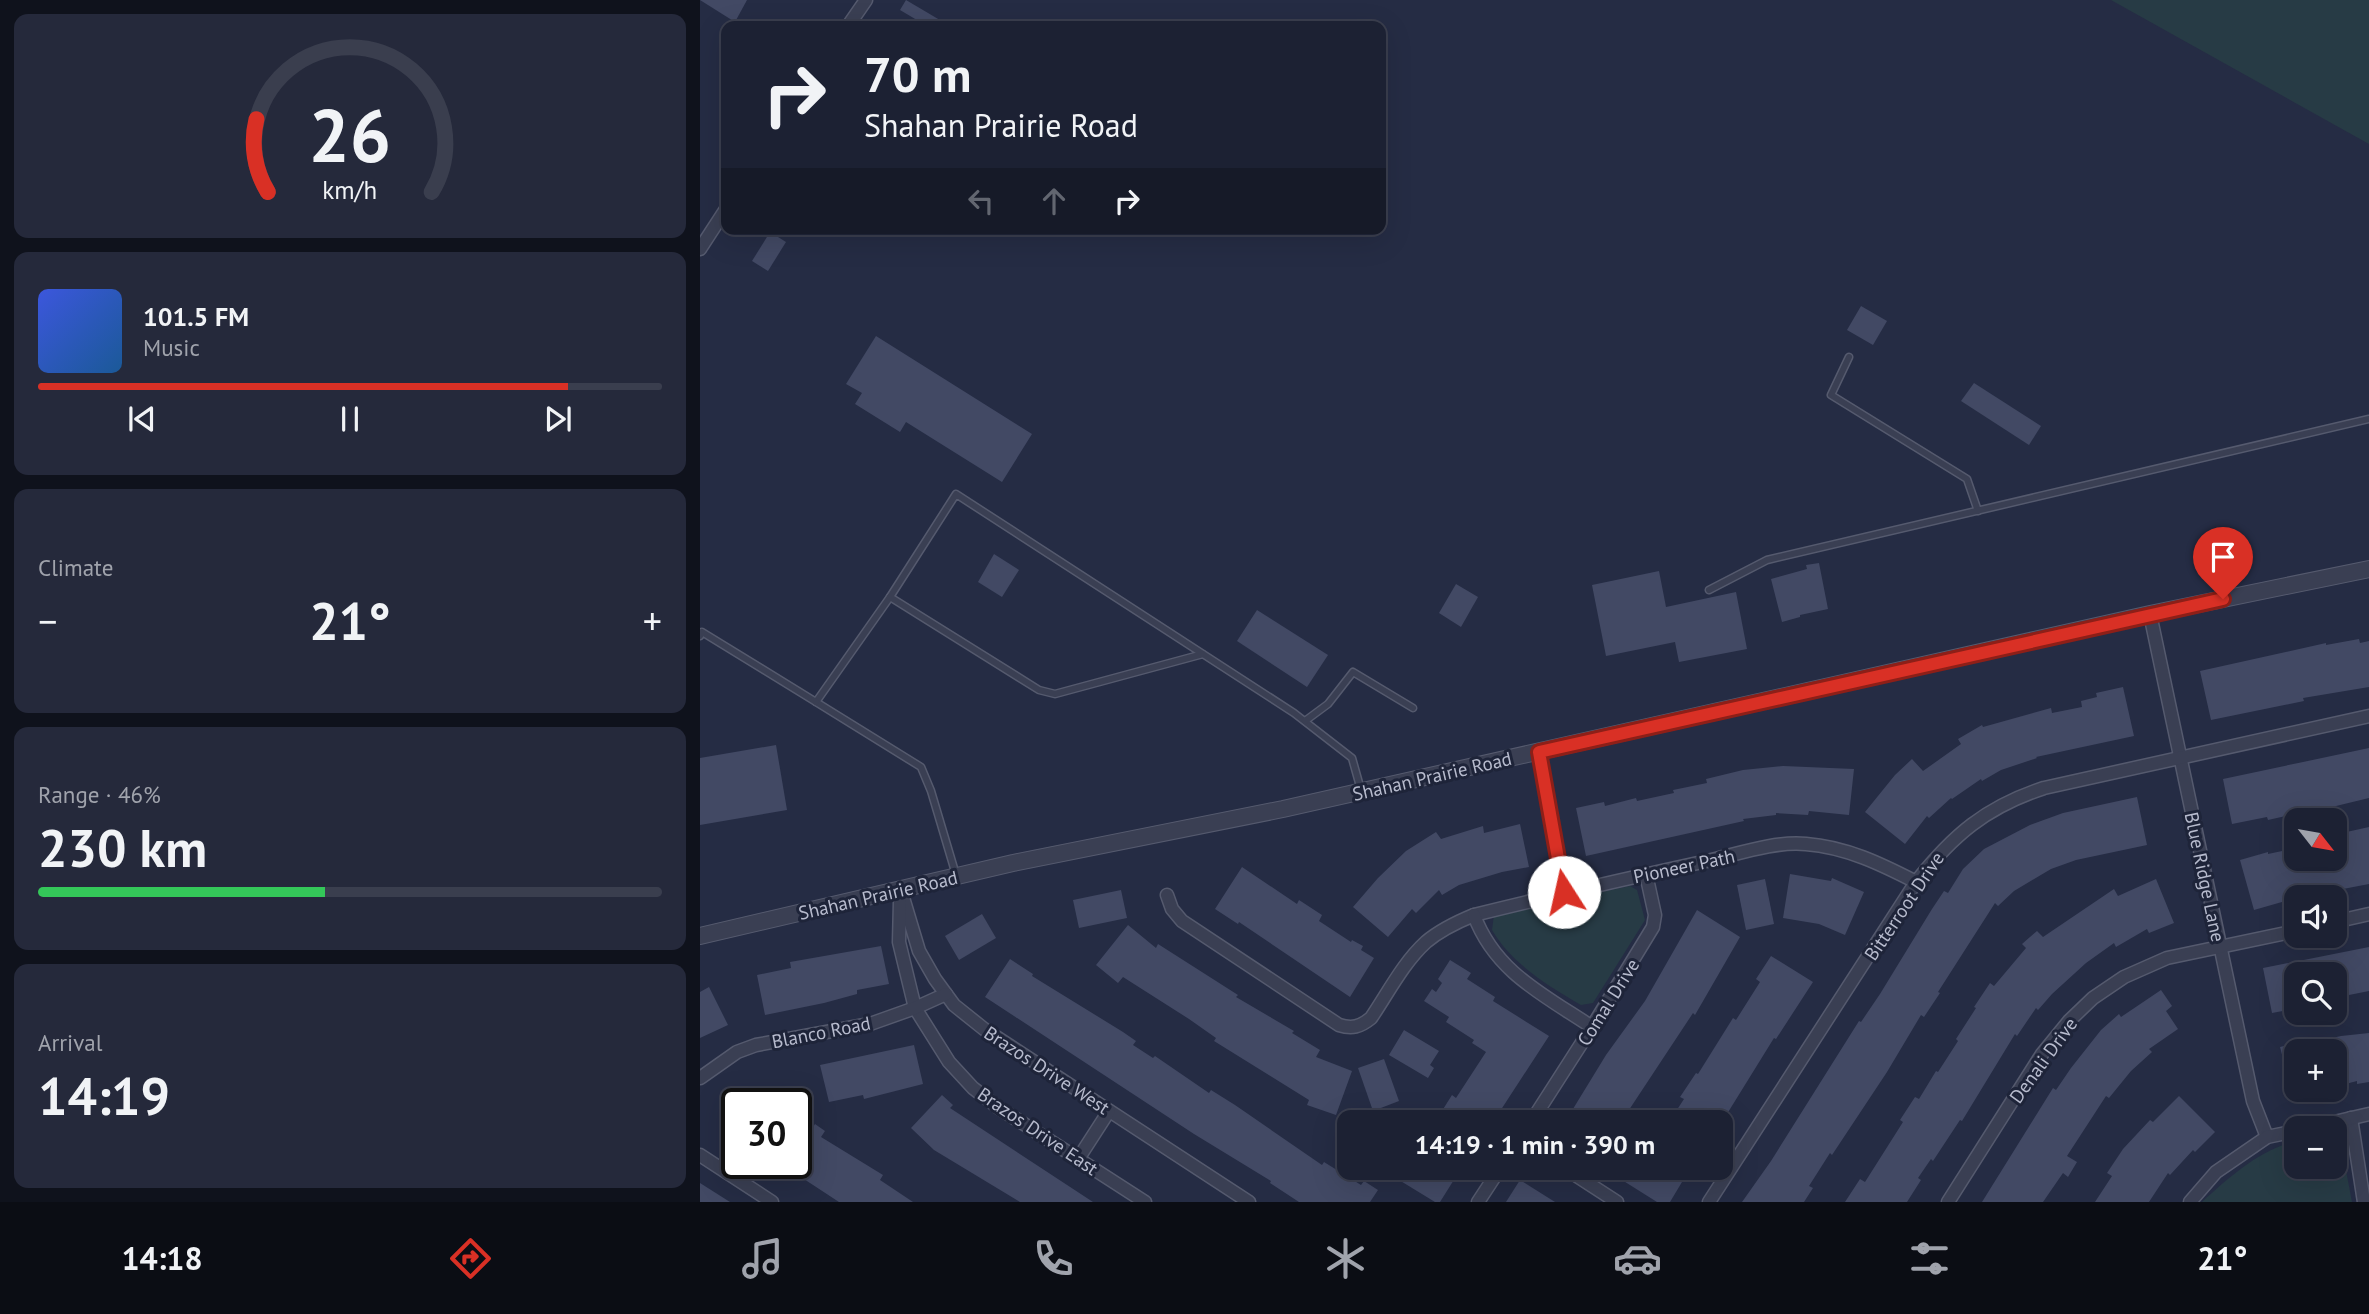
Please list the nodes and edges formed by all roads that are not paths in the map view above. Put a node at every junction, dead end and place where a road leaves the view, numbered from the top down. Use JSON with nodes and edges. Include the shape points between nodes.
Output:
{"nodes":[{"id":1,"x":866,"y":0,"type":"edge"},
{"id":2,"x":851,"y":21,"type":"edge"},
{"id":3,"x":721,"y":216,"type":"edge"},
{"id":4,"x":700,"y":248,"type":"edge"},
{"id":5,"x":1849,"y":357,"type":"dead end"},
{"id":6,"x":2369,"y":419,"type":"edge"},
{"id":7,"x":1978,"y":511,"type":"junction"},
{"id":8,"x":2369,"y":569,"type":"edge"},
{"id":9,"x":1709,"y":590,"type":"dead end"},
{"id":10,"x":890,"y":597,"type":"junction"},
{"id":11,"x":2150,"y":614,"type":"junction"},
{"id":12,"x":700,"y":636,"type":"edge"},
{"id":13,"x":1203,"y":654,"type":"junction"},
{"id":14,"x":816,"y":702,"type":"junction"},
{"id":15,"x":1413,"y":708,"type":"dead end"},
{"id":16,"x":2369,"y":716,"type":"edge"},
{"id":17,"x":1305,"y":721,"type":"junction"},
{"id":18,"x":1539,"y":752,"type":"junction"},
{"id":19,"x":2180,"y":758,"type":"junction"},
{"id":20,"x":1362,"y":792,"type":"junction"},
{"id":21,"x":1646,"y":874,"type":"junction"},
{"id":22,"x":956,"y":877,"type":"junction"},
{"id":23,"x":1916,"y":882,"type":"junction"},
{"id":24,"x":901,"y":891,"type":"junction"},
{"id":25,"x":1564,"y":892,"type":"junction"},
{"id":26,"x":1167,"y":895,"type":"dead end"},
{"id":27,"x":2369,"y":914,"type":"edge"},
{"id":28,"x":1474,"y":915,"type":"junction"},
{"id":29,"x":2347,"y":919,"type":"edge"},
{"id":30,"x":2284,"y":934,"type":"edge"},
{"id":31,"x":700,"y":936,"type":"edge"},
{"id":32,"x":2220,"y":948,"type":"junction"},
{"id":33,"x":946,"y":994,"type":"junction"},
{"id":34,"x":915,"y":1008,"type":"junction"},
{"id":35,"x":1592,"y":1027,"type":"junction"},
{"id":36,"x":700,"y":1078,"type":"edge"},
{"id":37,"x":1539,"y":1110,"type":"edge"},
{"id":38,"x":1109,"y":1111,"type":"junction"},
{"id":39,"x":2369,"y":1114,"type":"edge"},
{"id":40,"x":2351,"y":1118,"type":"junction"},
{"id":41,"x":2347,"y":1119,"type":"edge"},
{"id":42,"x":2284,"y":1133,"type":"edge"},
{"id":43,"x":2267,"y":1137,"type":"junction"},
{"id":44,"x":700,"y":1155,"type":"edge"},
{"id":45,"x":1078,"y":1159,"type":"junction"},
{"id":46,"x":1492,"y":1180,"type":"edge"},
{"id":47,"x":1583,"y":1180,"type":"edge"},
{"id":48,"x":772,"y":1202,"type":"edge"},
{"id":49,"x":1145,"y":1202,"type":"edge"},
{"id":50,"x":1249,"y":1202,"type":"edge"},
{"id":51,"x":1478,"y":1202,"type":"edge"},
{"id":52,"x":1617,"y":1202,"type":"edge"},
{"id":53,"x":1709,"y":1202,"type":"edge"},
{"id":54,"x":1948,"y":1202,"type":"edge"},
{"id":55,"x":2190,"y":1202,"type":"edge"},
{"id":56,"x":2364,"y":1202,"type":"edge"}],
"edges":[{"from":1,"to":2,"type":"street"},
{"from":3,"to":4,"type":"street"},
{"from":5,"to":7,"type":"lane","via":[[1831,395],[1967,479]]},
{"from":6,"to":7,"type":"lane"},
{"from":7,"to":9,"type":"lane","via":[[1768,560]]},
{"from":8,"to":11,"type":"street","name":"Shahan Prairie Road"},
{"from":10,"to":13,"type":"lane","via":[[1039,690],[1055,694]]},
{"from":10,"to":13,"type":"lane","via":[[956,494]]},
{"from":10,"to":14,"type":"lane"},
{"from":11,"to":18,"type":"street","name":"Shahan Prairie Road"},
{"from":11,"to":19,"type":"street","name":"Blue Ridge Lane"},
{"from":12,"to":14,"type":"lane","via":[[702,632]]},
{"from":13,"to":17,"type":"lane"},
{"from":14,"to":22,"type":"lane","via":[[921,768]]},
{"from":15,"to":17,"type":"lane","via":[[1353,672],[1328,704]]},
{"from":16,"to":19,"type":"street","name":"Bitterroot Drive"},
{"from":17,"to":20,"type":"lane","via":[[1352,758]]},
{"from":18,"to":20,"type":"street","name":"Shahan Prairie Road"},
{"from":18,"to":25,"type":"street"},
{"from":19,"to":23,"type":"street","name":"Bitterroot Drive","via":[[2014,797],[1941,849]]},
{"from":19,"to":32,"type":"street","name":"Blue Ridge Lane"},
{"from":20,"to":22,"type":"street","name":"Shahan Prairie Road"},
{"from":21,"to":23,"type":"street","name":"Pioneer Path","via":[[1769,847],[1805,844],[1843,850]]},
{"from":21,"to":25,"type":"street","name":"Pioneer Path"},
{"from":21,"to":35,"type":"street","name":"Comal Drive","via":[[1655,915],[1653,927]]},
{"from":22,"to":24,"type":"street","name":"Shahan Prairie Road"},
{"from":23,"to":53,"type":"street","name":"Bitterroot Drive"},
{"from":24,"to":31,"type":"street","name":"Shahan Prairie Road"},
{"from":24,"to":33,"type":"street","name":"Brazos Drive West","via":[[919,951]]},
{"from":24,"to":34,"type":"street","name":"Brazos Drive East","via":[[899,942]]},
{"from":25,"to":28,"type":"street","name":"Pioneer Path"},
{"from":26,"to":28,"type":"street","name":"Pioneer Path","via":[[1182,921],[1348,1028],[1371,1018],[1411,957],[1428,940]]},
{"from":27,"to":29,"type":"street"},
{"from":28,"to":35,"type":"street","via":[[1482,935],[1508,969]]},
{"from":30,"to":32,"type":"street","name":"Denali Drive"},
{"from":32,"to":43,"type":"street","name":"Blue Ridge Lane","via":[[2253,1101]]},
{"from":32,"to":54,"type":"street","name":"Denali Drive","via":[[2168,958],[2124,977],[2093,998],[2042,1054]]},
{"from":33,"to":34,"type":"street","name":"Blanco Road"},
{"from":33,"to":38,"type":"street","name":"Brazos Drive West","via":[[984,1030]]},
{"from":34,"to":36,"type":"street","name":"Blanco Road","via":[[870,1024],[756,1045],[737,1052]]},
{"from":34,"to":45,"type":"street","name":"Brazos Drive East","via":[[973,1088]]},
{"from":35,"to":37,"type":"street","name":"Comal Drive"},
{"from":38,"to":45,"type":"street"},
{"from":38,"to":50,"type":"street","name":"Brazos Drive West"},
{"from":39,"to":40,"type":"street"},
{"from":40,"to":41,"type":"street"},
{"from":40,"to":56,"type":"street"},
{"from":42,"to":43,"type":"street"},
{"from":43,"to":55,"type":"street","via":[[2216,1172]]},
{"from":44,"to":48,"type":"street"},
{"from":45,"to":49,"type":"street","name":"Brazos Drive East"},
{"from":46,"to":51,"type":"street"},
{"from":47,"to":52,"type":"street"}]}
